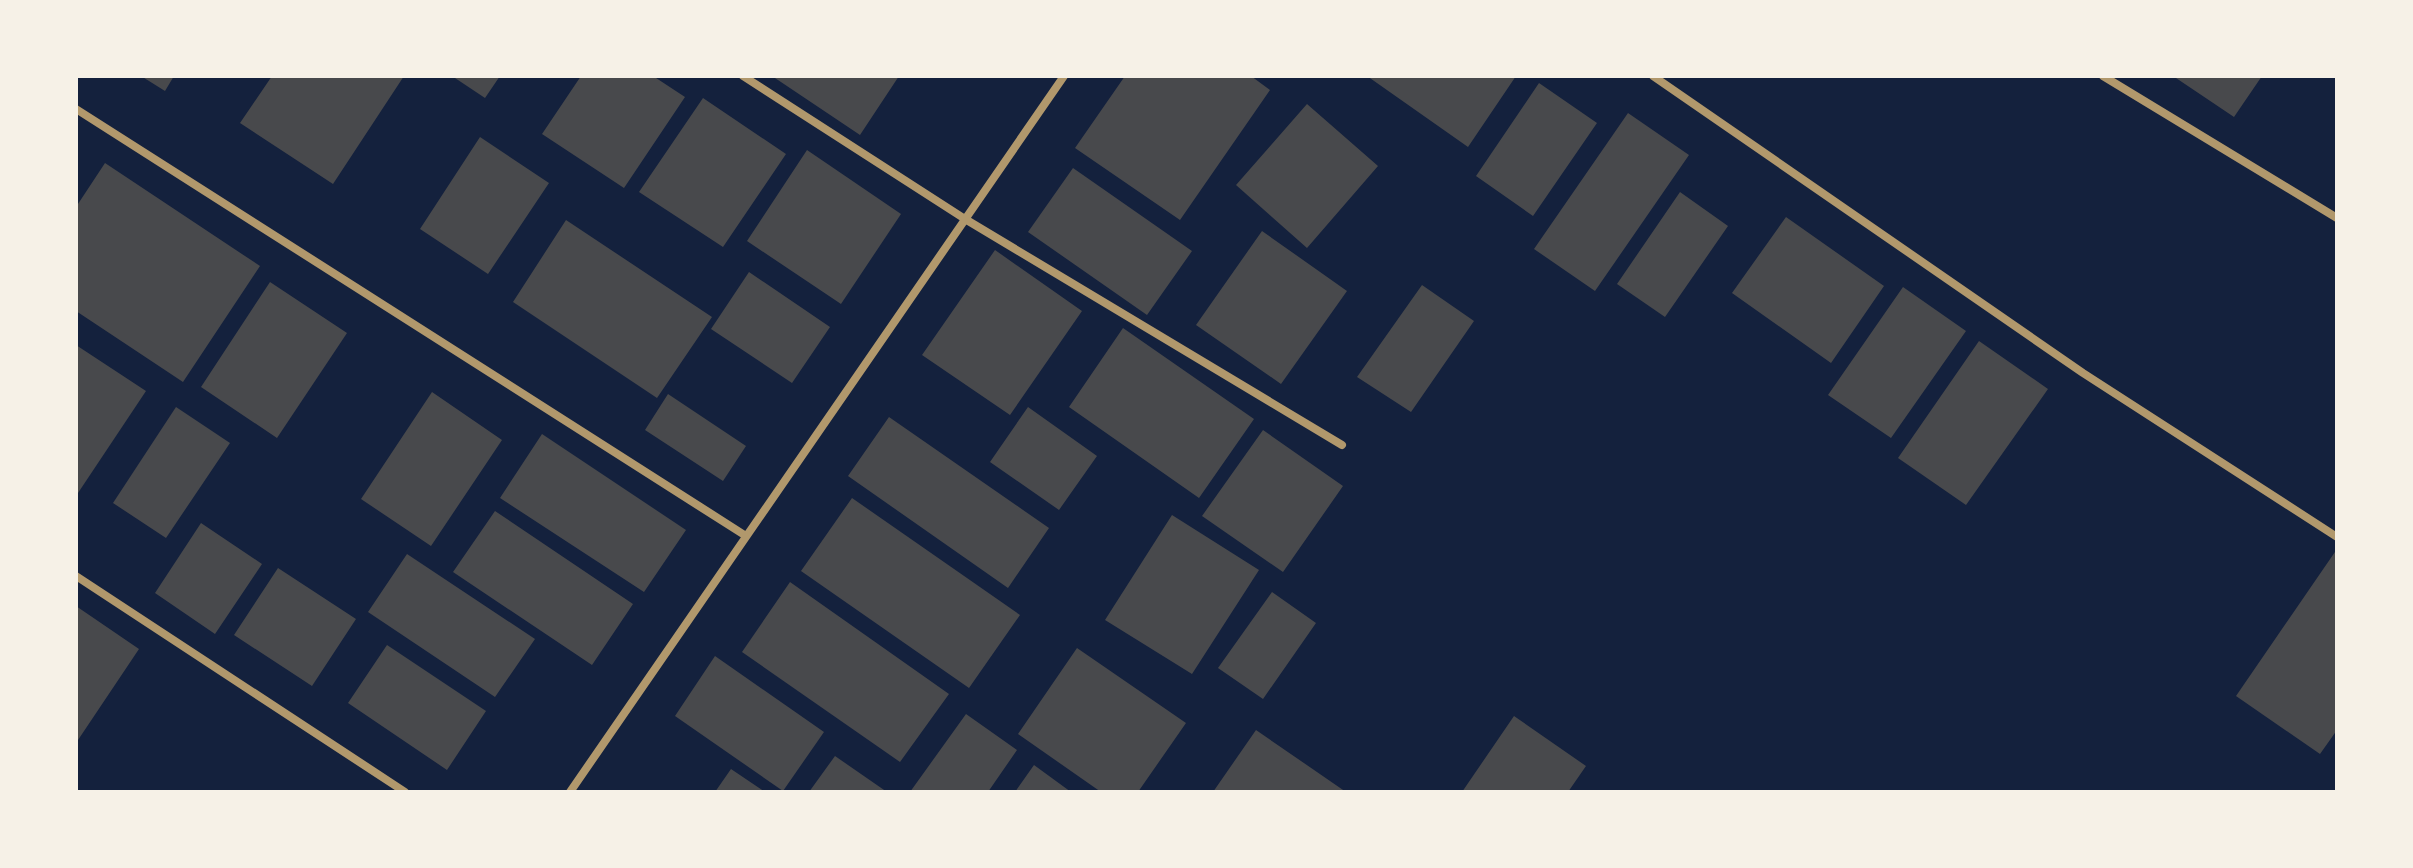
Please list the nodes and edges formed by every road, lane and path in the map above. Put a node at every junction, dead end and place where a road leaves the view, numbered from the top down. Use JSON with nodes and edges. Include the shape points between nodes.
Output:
{"nodes":[{"id":1,"x":743,"y":76,"type":"edge"},
{"id":2,"x":1064,"y":76,"type":"edge"},
{"id":3,"x":1653,"y":76,"type":"edge"},
{"id":4,"x":2103,"y":76,"type":"edge"},
{"id":5,"x":76,"y":109,"type":"edge"},
{"id":6,"x":2337,"y":218,"type":"edge"},
{"id":7,"x":965,"y":219,"type":"junction"},
{"id":8,"x":1342,"y":445,"type":"dead end"},
{"id":9,"x":746,"y":536,"type":"junction"},
{"id":10,"x":2337,"y":537,"type":"edge"},
{"id":11,"x":76,"y":576,"type":"edge"},
{"id":12,"x":405,"y":792,"type":"edge"},
{"id":13,"x":570,"y":792,"type":"edge"}],
"edges":[{"from":1,"to":7,"type":"street"},
{"from":2,"to":7,"type":"street"},
{"from":3,"to":10,"type":"street","via":[[2083,373]]},
{"from":4,"to":6,"type":"street"},
{"from":5,"to":9,"type":"street"},
{"from":7,"to":8,"type":"street"},
{"from":7,"to":9,"type":"street"},
{"from":9,"to":13,"type":"street"},
{"from":11,"to":12,"type":"street"}]}
